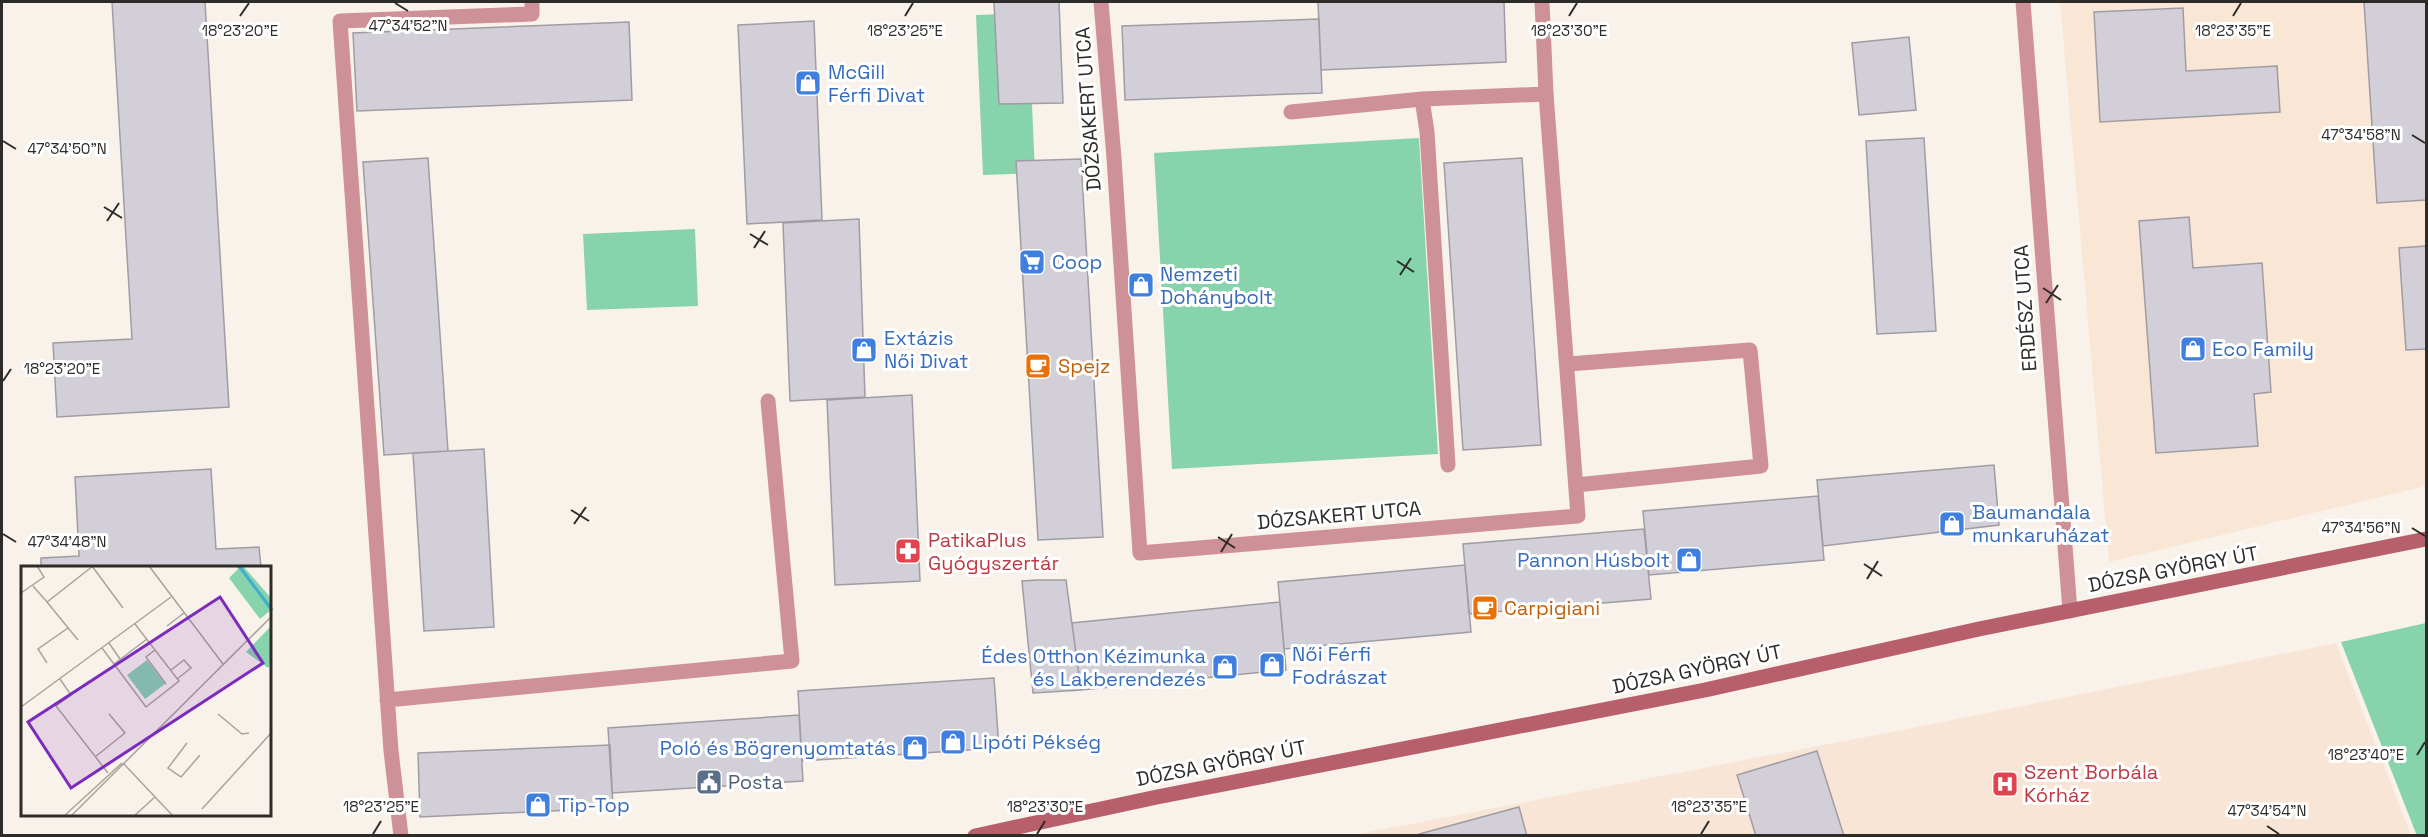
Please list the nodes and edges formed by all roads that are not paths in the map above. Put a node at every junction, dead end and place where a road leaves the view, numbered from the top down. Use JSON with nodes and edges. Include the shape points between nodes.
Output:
{"nodes":[{"id":1,"x":532,"y":2,"type":"edge"},
{"id":2,"x":1101,"y":2,"type":"edge"},
{"id":3,"x":1542,"y":2,"type":"edge"},
{"id":4,"x":2023,"y":2,"type":"edge"},
{"id":5,"x":1546,"y":94,"type":"junction"},
{"id":6,"x":1422,"y":99,"type":"junction"},
{"id":7,"x":1291,"y":112,"type":"dead end"},
{"id":8,"x":1568,"y":364,"type":"junction"},
{"id":9,"x":768,"y":401,"type":"dead end"},
{"id":10,"x":1448,"y":465,"type":"dead end"},
{"id":11,"x":1576,"y":485,"type":"junction"},
{"id":12,"x":2427,"y":539,"type":"edge"},
{"id":13,"x":2070,"y":611,"type":"junction"},
{"id":14,"x":387,"y":700,"type":"junction"},
{"id":15,"x":401,"y":836,"type":"edge"},
{"id":16,"x":975,"y":836,"type":"edge"}],
"edges":[{"from":1,"to":14,"type":"street","via":[[532,14],[340,21]]},
{"from":2,"to":11,"type":"street","name":"DÓZSAKERT UTCA","via":[[1140,553],[1578,516]]},
{"from":3,"to":5,"type":"street","name":"DÓZSAKERT UTCA"},
{"from":4,"to":13,"type":"street","name":"ERDÉSZ UTCA"},
{"from":5,"to":6,"type":"street"},
{"from":5,"to":8,"type":"street","name":"DÓZSAKERT UTCA"},
{"from":6,"to":7,"type":"street"},
{"from":6,"to":10,"type":"street"},
{"from":8,"to":11,"type":"street","name":"DÓZSAKERT UTCA"},
{"from":8,"to":11,"type":"street","via":[[1750,350],[1761,466]]},
{"from":9,"to":14,"type":"street","via":[[792,661]]},
{"from":12,"to":13,"type":"street","name":"DÓZSA GYÖRGY ÚT"},
{"from":13,"to":16,"type":"street","name":"DÓZSA GYÖRGY ÚT","via":[[1705,690]]},
{"from":14,"to":15,"type":"street"}]}
